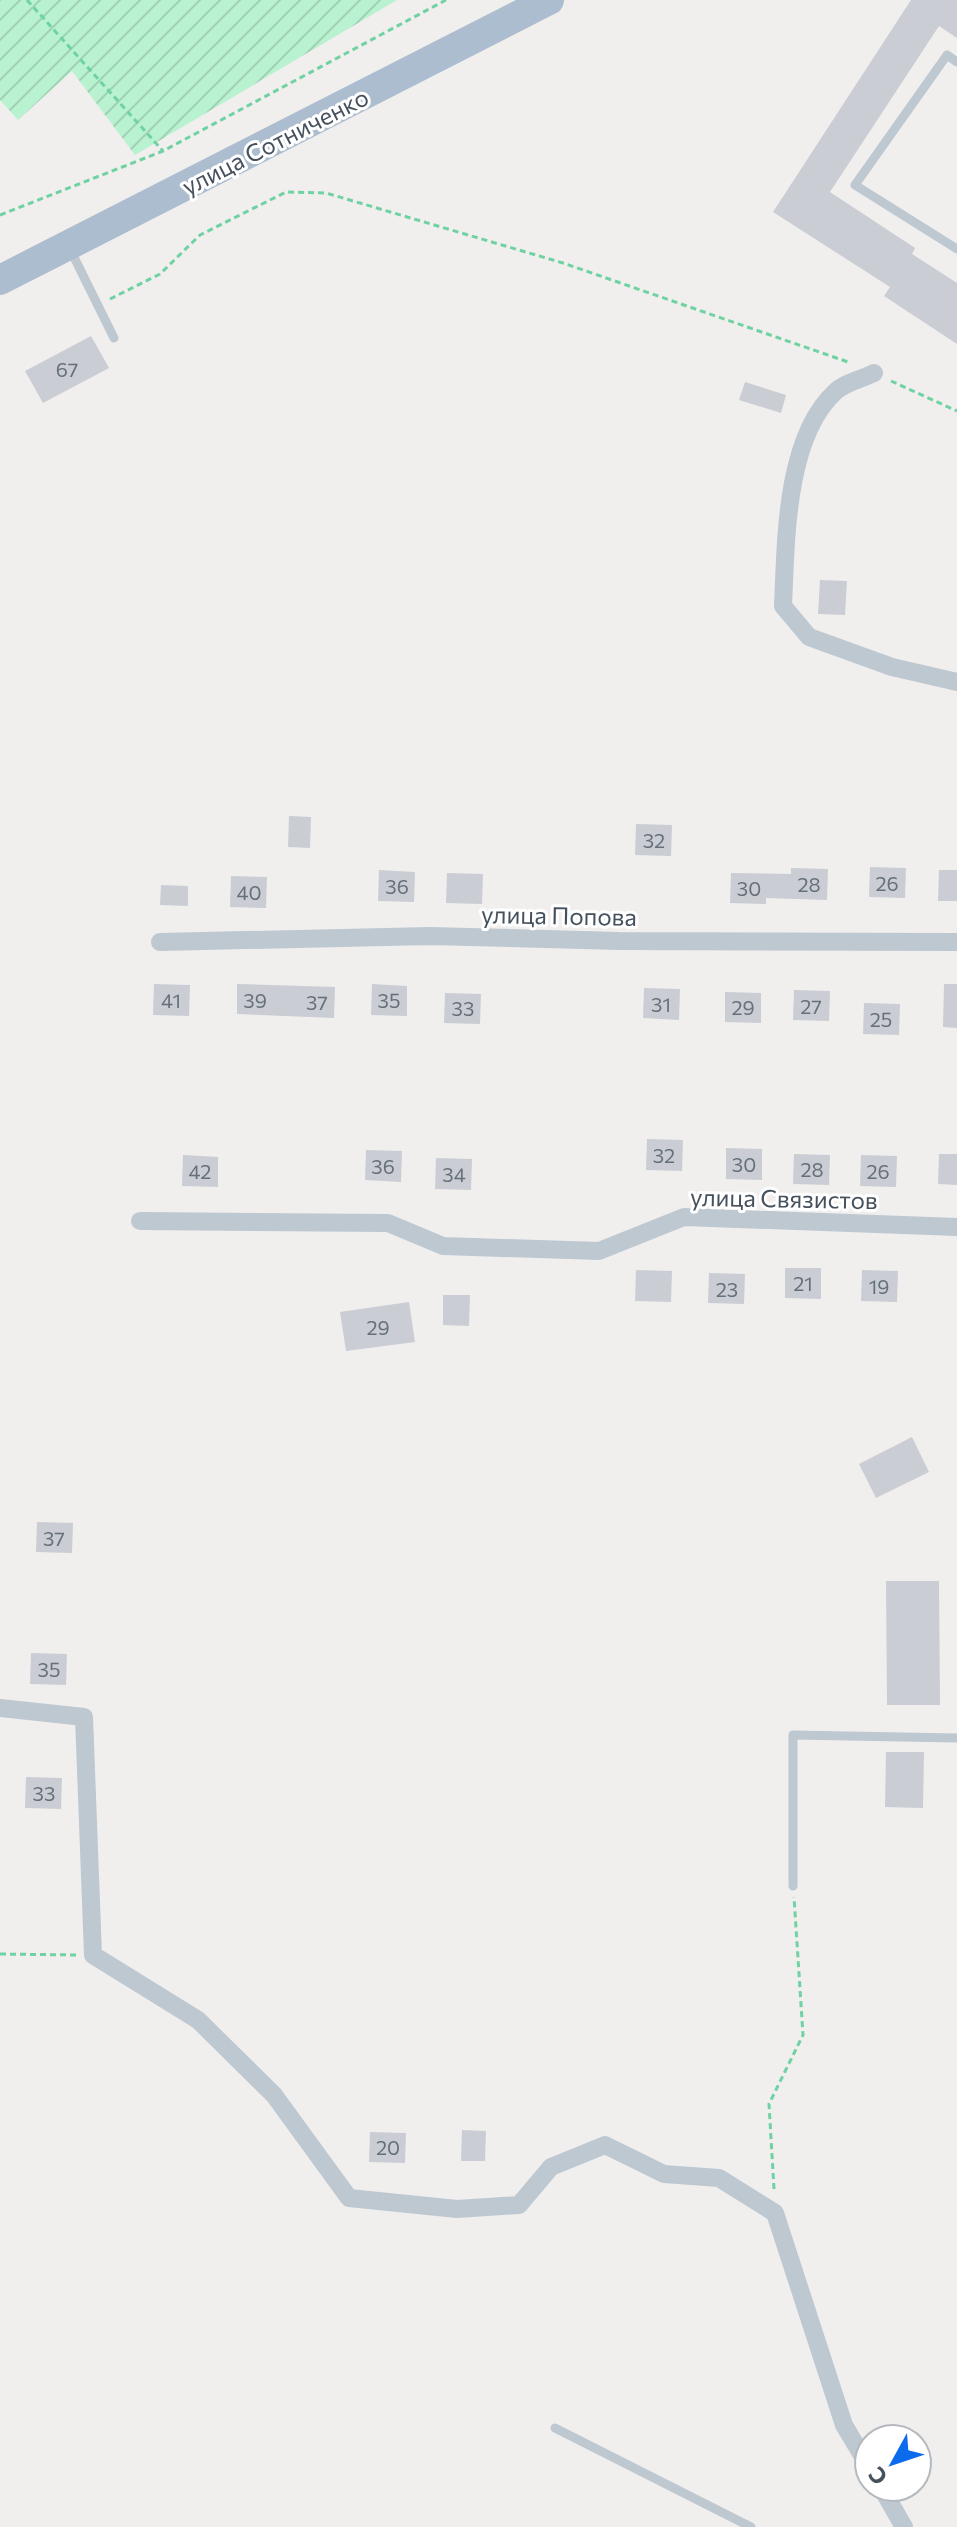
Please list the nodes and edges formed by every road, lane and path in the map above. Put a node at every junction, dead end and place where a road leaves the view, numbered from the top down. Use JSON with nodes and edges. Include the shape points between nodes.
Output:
{"nodes":[{"id":1,"x":27,"y":0,"type":"edge"},
{"id":2,"x":446,"y":0,"type":"edge"},
{"id":3,"x":549,"y":0,"type":"edge"},
{"id":4,"x":957,"y":62,"type":"edge"},
{"id":5,"x":163,"y":151,"type":"junction"},
{"id":6,"x":0,"y":215,"type":"edge"},
{"id":7,"x":68,"y":246,"type":"junction"},
{"id":8,"x":957,"y":249,"type":"edge"},
{"id":9,"x":0,"y":280,"type":"edge"},
{"id":10,"x":97,"y":306,"type":"junction"},
{"id":11,"x":114,"y":338,"type":"dead end"},
{"id":12,"x":874,"y":373,"type":"junction"},
{"id":13,"x":957,"y":411,"type":"edge"},
{"id":14,"x":957,"y":682,"type":"edge"},
{"id":15,"x":160,"y":942,"type":"dead end"},
{"id":16,"x":957,"y":942,"type":"edge"},
{"id":17,"x":140,"y":1221,"type":"dead end"},
{"id":18,"x":957,"y":1227,"type":"edge"},
{"id":19,"x":0,"y":1708,"type":"edge"},
{"id":20,"x":957,"y":1738,"type":"edge"},
{"id":21,"x":793,"y":1886,"type":"joint"},
{"id":22,"x":0,"y":1954,"type":"edge"},
{"id":23,"x":93,"y":1955,"type":"junction"},
{"id":24,"x":775,"y":2213,"type":"junction"},
{"id":25,"x":555,"y":2428,"type":"dead end"},
{"id":26,"x":853,"y":2440,"type":"edge"},
{"id":27,"x":890,"y":2503,"type":"edge"},
{"id":28,"x":751,"y":2527,"type":"edge"},
{"id":29,"x":904,"y":2527,"type":"edge"}],
"edges":[{"from":1,"to":5,"type":"path"},
{"from":2,"to":5,"type":"path"},
{"from":3,"to":7,"type":"main road","name":"улица Сотниченко"},
{"from":4,"to":8,"type":"lane","via":[[947,55],[855,185]]},
{"from":5,"to":6,"type":"path"},
{"from":7,"to":9,"type":"main road","name":"улица Сотниченко"},
{"from":7,"to":10,"type":"lane"},
{"from":10,"to":11,"type":"lane"},
{"from":10,"to":12,"type":"path","via":[[160,274],[200,235],[286,192],[326,193],[563,263]]},
{"from":12,"to":13,"type":"path"},
{"from":12,"to":14,"type":"street","via":[[836,391],[805,431],[786,528],[783,606],[809,637],[892,667]]},
{"from":15,"to":16,"type":"street","name":"улица Попова","via":[[430,936]]},
{"from":17,"to":18,"type":"street","name":"улица Связистов","via":[[388,1223],[443,1246],[599,1251],[684,1217]]},
{"from":19,"to":23,"type":"street","via":[[84,1717]]},
{"from":20,"to":21,"type":"lane","via":[[793,1735]]},
{"from":21,"to":24,"type":"path","via":[[803,2035],[769,2104]]},
{"from":22,"to":23,"type":"path"},
{"from":23,"to":24,"type":"street","via":[[198,2020],[274,2095],[349,2198],[457,2209],[519,2205],[551,2167],[605,2145],[664,2174],[719,2178]]},
{"from":24,"to":26,"type":"street"},
{"from":25,"to":28,"type":"lane"},
{"from":27,"to":29,"type":"street"}]}
